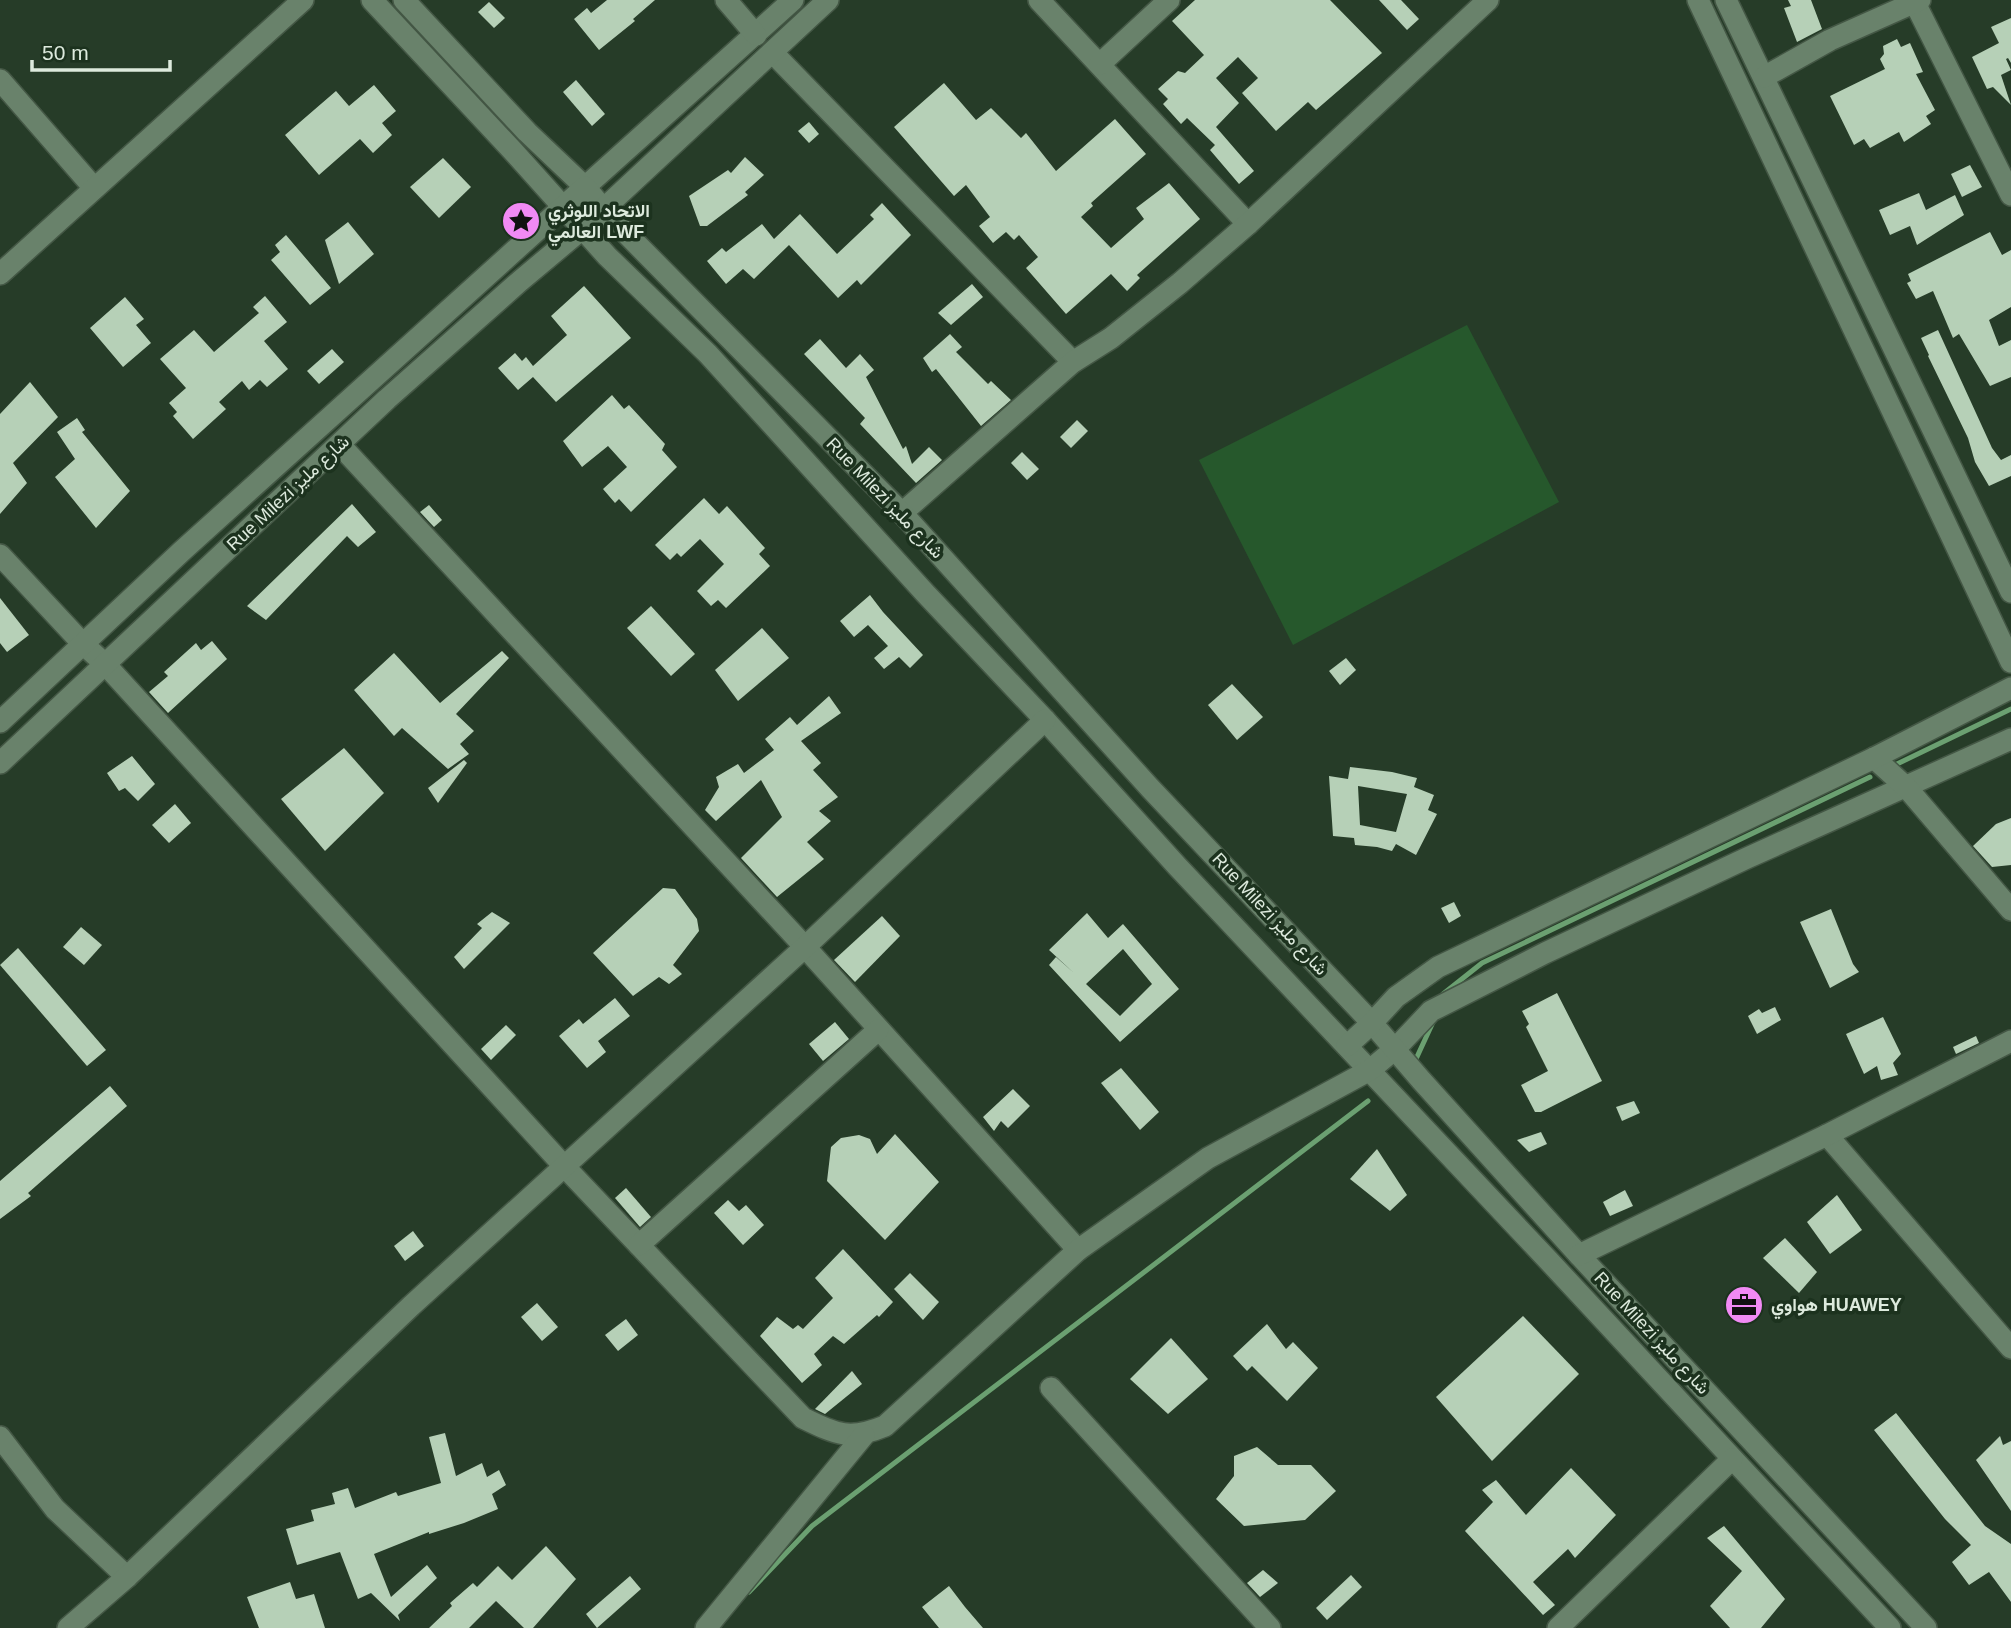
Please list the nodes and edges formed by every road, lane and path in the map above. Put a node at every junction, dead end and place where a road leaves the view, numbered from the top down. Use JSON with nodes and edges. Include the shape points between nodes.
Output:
{"nodes":[{"id":1,"x":303,"y":0,"type":"edge"},
{"id":2,"x":372,"y":0,"type":"edge"},
{"id":3,"x":404,"y":0,"type":"edge"},
{"id":4,"x":726,"y":0,"type":"edge"},
{"id":5,"x":793,"y":0,"type":"edge"},
{"id":6,"x":828,"y":0,"type":"edge"},
{"id":7,"x":1039,"y":0,"type":"edge"},
{"id":8,"x":1169,"y":0,"type":"edge"},
{"id":9,"x":1488,"y":0,"type":"edge"},
{"id":10,"x":1698,"y":0,"type":"edge"},
{"id":11,"x":1726,"y":0,"type":"edge"},
{"id":12,"x":1918,"y":1,"type":"edge"},
{"id":13,"x":756,"y":35,"type":"junction"},
{"id":14,"x":773,"y":53,"type":"junction"},
{"id":15,"x":1100,"y":64,"type":"junction"},
{"id":16,"x":1764,"y":77,"type":"junction"},
{"id":17,"x":0,"y":80,"type":"edge"},
{"id":18,"x":585,"y":187,"type":"junction"},
{"id":19,"x":94,"y":188,"type":"junction"},
{"id":20,"x":2011,"y":195,"type":"edge"},
{"id":21,"x":562,"y":207,"type":"junction"},
{"id":22,"x":604,"y":209,"type":"junction"},
{"id":23,"x":1248,"y":224,"type":"junction"},
{"id":24,"x":582,"y":229,"type":"junction"},
{"id":25,"x":0,"y":274,"type":"edge"},
{"id":26,"x":1073,"y":362,"type":"junction"},
{"id":27,"x":340,"y":445,"type":"junction"},
{"id":28,"x":902,"y":513,"type":"junction"},
{"id":29,"x":0,"y":555,"type":"edge"},
{"id":30,"x":2011,"y":592,"type":"edge"},
{"id":31,"x":83,"y":644,"type":"junction"},
{"id":32,"x":2011,"y":662,"type":"edge"},
{"id":33,"x":105,"y":664,"type":"junction"},
{"id":34,"x":2011,"y":688,"type":"edge"},
{"id":35,"x":1045,"y":720,"type":"junction"},
{"id":36,"x":0,"y":722,"type":"edge"},
{"id":37,"x":2011,"y":739,"type":"edge"},
{"id":38,"x":1874,"y":758,"type":"junction"},
{"id":39,"x":0,"y":763,"type":"edge"},
{"id":40,"x":1907,"y":788,"type":"junction"},
{"id":41,"x":2011,"y":911,"type":"edge"},
{"id":42,"x":805,"y":947,"type":"junction"},
{"id":43,"x":1372,"y":1023,"type":"junction"},
{"id":44,"x":878,"y":1030,"type":"junction"},
{"id":45,"x":2011,"y":1041,"type":"edge"},
{"id":46,"x":1347,"y":1046,"type":"junction"},
{"id":47,"x":1395,"y":1049,"type":"junction"},
{"id":48,"x":1370,"y":1070,"type":"junction"},
{"id":49,"x":1827,"y":1135,"type":"junction"},
{"id":50,"x":564,"y":1166,"type":"junction"},
{"id":51,"x":639,"y":1245,"type":"junction"},
{"id":52,"x":1078,"y":1250,"type":"junction"},
{"id":53,"x":1579,"y":1255,"type":"junction"},
{"id":54,"x":2011,"y":1348,"type":"edge"},
{"id":55,"x":1051,"y":1388,"type":"dead end"},
{"id":56,"x":864,"y":1435,"type":"junction"},
{"id":57,"x":0,"y":1437,"type":"edge"},
{"id":58,"x":1732,"y":1459,"type":"junction"},
{"id":59,"x":127,"y":1577,"type":"junction"},
{"id":60,"x":1563,"y":1626,"type":"edge"},
{"id":61,"x":68,"y":1628,"type":"edge"},
{"id":62,"x":706,"y":1628,"type":"edge"},
{"id":63,"x":1270,"y":1628,"type":"edge"},
{"id":64,"x":1890,"y":1628,"type":"edge"},
{"id":65,"x":1926,"y":1628,"type":"edge"}],
"edges":[{"from":1,"to":19,"type":"street"},
{"from":2,"to":21,"type":"street"},
{"from":3,"to":18,"type":"street"},
{"from":4,"to":13,"type":"street"},
{"from":5,"to":13,"type":"street"},
{"from":6,"to":14,"type":"street"},
{"from":7,"to":15,"type":"street"},
{"from":8,"to":15,"type":"street"},
{"from":9,"to":23,"type":"street"},
{"from":10,"to":32,"type":"street"},
{"from":11,"to":16,"type":"street"},
{"from":12,"to":16,"type":"street","via":[[1830,40]]},
{"from":12,"to":20,"type":"street"},
{"from":13,"to":18,"type":"street"},
{"from":14,"to":22,"type":"street"},
{"from":14,"to":26,"type":"street"},
{"from":15,"to":23,"type":"street"},
{"from":16,"to":30,"type":"street"},
{"from":17,"to":19,"type":"street"},
{"from":18,"to":21,"type":"street","name":"Rue Milezi شارع مليز"},
{"from":18,"to":22,"type":"street","name":"Rue Milezi شارع مليز"},
{"from":19,"to":25,"type":"street"},
{"from":21,"to":24,"type":"street","name":"Rue Milezi شارع مليز"},
{"from":21,"to":31,"type":"street","name":"Rue Milezi شارع مليز"},
{"from":22,"to":24,"type":"street","name":"Rue Milezi شارع مليز"},
{"from":22,"to":28,"type":"street","name":"Rue Milezi شارع مليز"},
{"from":23,"to":26,"type":"street","via":[[1130,322]]},
{"from":24,"to":27,"type":"street","name":"Rue Milezi شارع مليز"},
{"from":24,"to":35,"type":"street","name":"Rue Milezi شارع مليز","via":[[708,354]]},
{"from":26,"to":28,"type":"street"},
{"from":27,"to":33,"type":"street","name":"Rue Milezi شارع مليز"},
{"from":27,"to":42,"type":"street"},
{"from":28,"to":43,"type":"street","name":"Rue Milezi شارع مليز","via":[[1150,788]]},
{"from":29,"to":31,"type":"street"},
{"from":31,"to":33,"type":"street"},
{"from":31,"to":36,"type":"street","name":"Rue Milezi شارع مليز"},
{"from":33,"to":39,"type":"street","name":"Rue Milezi شارع مليز"},
{"from":33,"to":50,"type":"street"},
{"from":34,"to":38,"type":"street"},
{"from":35,"to":42,"type":"street"},
{"from":35,"to":46,"type":"street","name":"Rue Milezi شارع مليز"},
{"from":37,"to":40,"type":"street"},
{"from":38,"to":40,"type":"street"},
{"from":38,"to":43,"type":"street","via":[[1438,967],[1396,997]]},
{"from":40,"to":41,"type":"street"},
{"from":40,"to":47,"type":"street","via":[[1747,858],[1470,990],[1432,1011]]},
{"from":42,"to":44,"type":"street"},
{"from":42,"to":50,"type":"street"},
{"from":43,"to":46,"type":"street"},
{"from":43,"to":47,"type":"street","name":"Rue Milezi شارع مليز"},
{"from":44,"to":51,"type":"street"},
{"from":44,"to":52,"type":"street"},
{"from":45,"to":49,"type":"street"},
{"from":46,"to":48,"type":"street","name":"Rue Milezi شارع مليز"},
{"from":47,"to":48,"type":"street"},
{"from":47,"to":53,"type":"street","name":"Rue Milezi شارع مليز"},
{"from":48,"to":52,"type":"street","via":[[1208,1157]]},
{"from":48,"to":58,"type":"street","name":"Rue Milezi شارع مليز"},
{"from":49,"to":53,"type":"street"},
{"from":49,"to":54,"type":"street"},
{"from":50,"to":51,"type":"street"},
{"from":50,"to":59,"type":"street"},
{"from":51,"to":56,"type":"street","via":[[803,1418],[835,1433]]},
{"from":52,"to":56,"type":"street","via":[[885,1426]]},
{"from":53,"to":65,"type":"street","name":"Rue Milezi شارع مليز"},
{"from":55,"to":63,"type":"street"},
{"from":56,"to":62,"type":"street"},
{"from":57,"to":59,"type":"street","via":[[55,1509]]},
{"from":58,"to":60,"type":"street"},
{"from":58,"to":64,"type":"street","name":"Rue Milezi شارع مليز"},
{"from":59,"to":61,"type":"street"}]}
